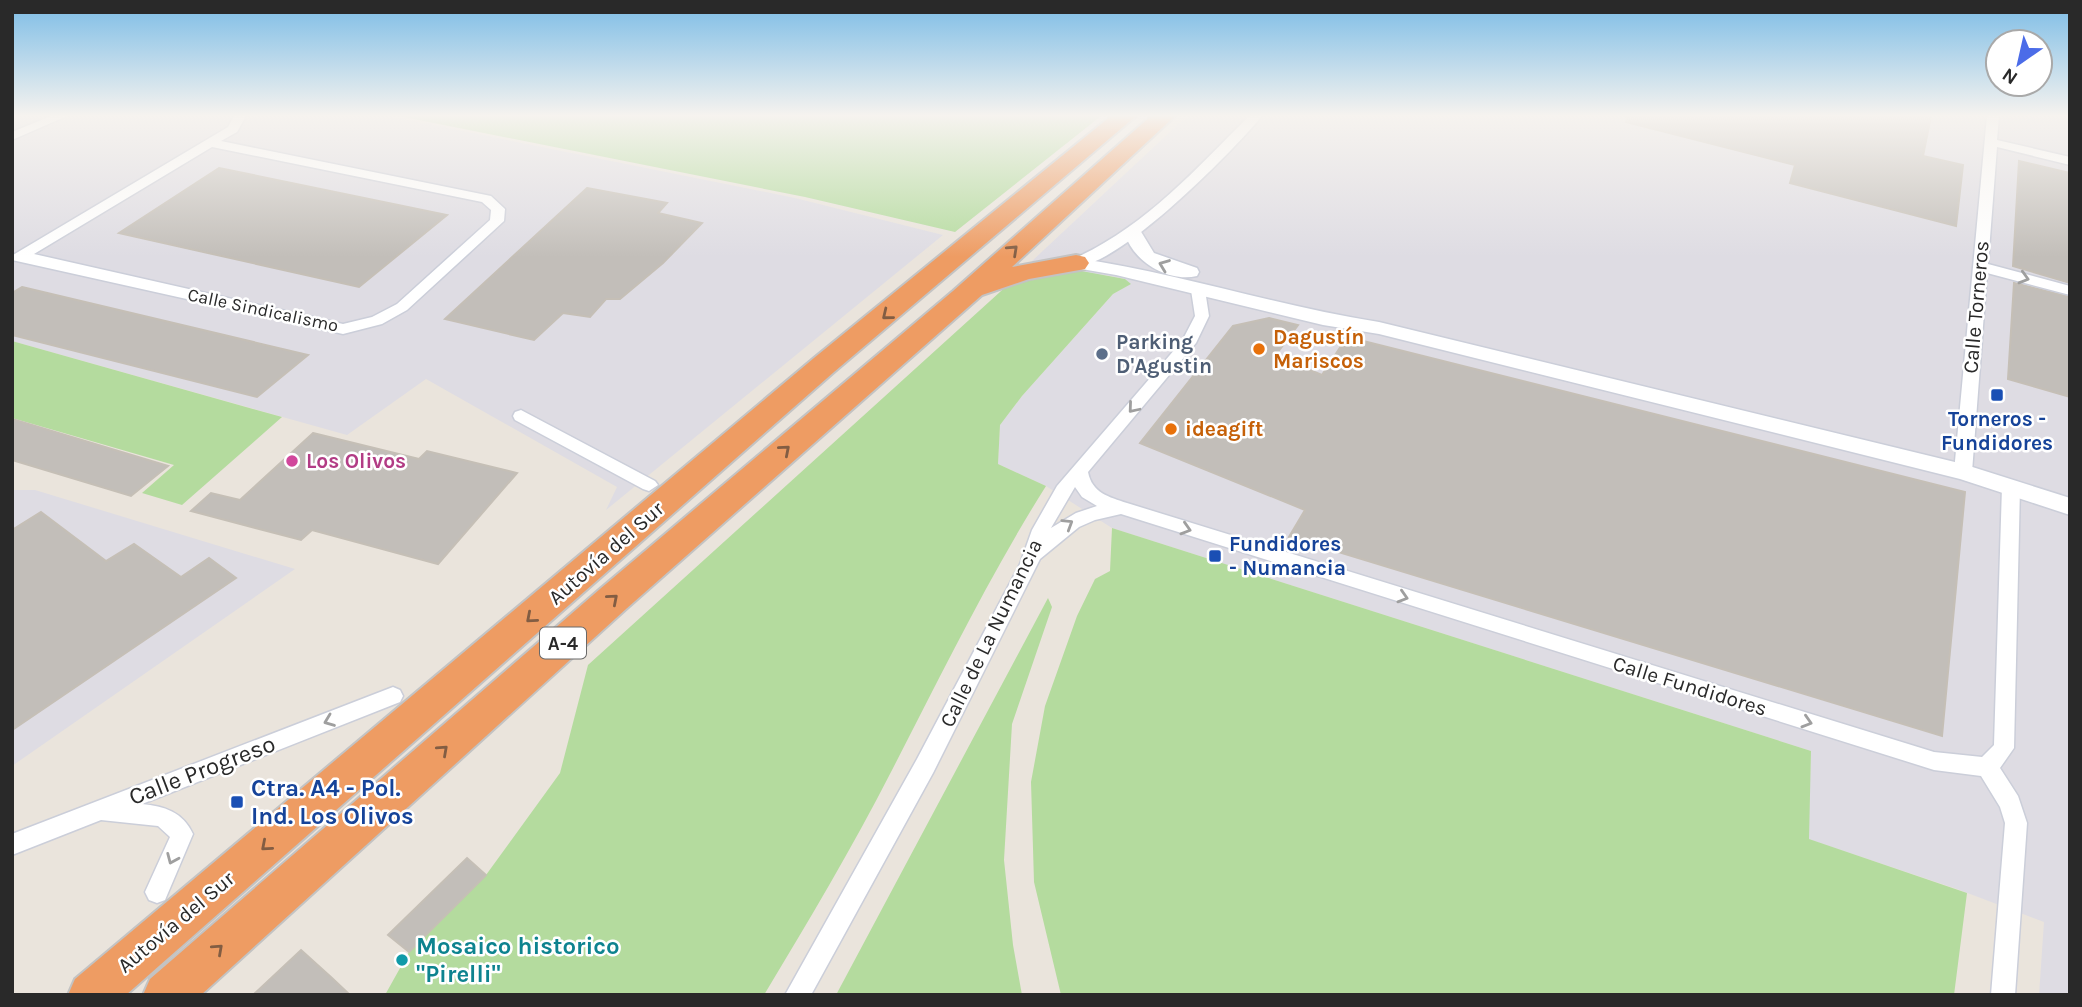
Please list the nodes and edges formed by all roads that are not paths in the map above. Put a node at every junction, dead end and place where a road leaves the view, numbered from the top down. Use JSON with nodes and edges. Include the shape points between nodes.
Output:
{"nodes":[{"id":1,"x":177,"y":163,"type":"edge"},
{"id":2,"x":309,"y":163,"type":"edge"},
{"id":3,"x":1068,"y":163,"type":"edge"},
{"id":4,"x":1112,"y":163,"type":"edge"},
{"id":5,"x":1207,"y":163,"type":"edge"},
{"id":6,"x":1989,"y":163,"type":"edge"},
{"id":7,"x":1134,"y":234,"type":"junction"},
{"id":8,"x":17,"y":259,"type":"edge"},
{"id":9,"x":1076,"y":263,"type":"junction"},
{"id":10,"x":1979,"y":266,"type":"junction"},
{"id":11,"x":1214,"y":279,"type":"junction"},
{"id":12,"x":1198,"y":290,"type":"junction"},
{"id":13,"x":2070,"y":291,"type":"edge"},
{"id":14,"x":963,"y":297,"type":"junction"},
{"id":15,"x":1370,"y":326,"type":"junction"},
{"id":16,"x":824,"y":365,"type":"junction"},
{"id":17,"x":521,"y":416,"type":"dead end"},
{"id":18,"x":1079,"y":472,"type":"junction"},
{"id":19,"x":1963,"y":472,"type":"junction"},
{"id":20,"x":649,"y":485,"type":"joint"},
{"id":21,"x":2011,"y":487,"type":"junction"},
{"id":22,"x":2070,"y":507,"type":"edge"},
{"id":23,"x":1121,"y":508,"type":"junction"},
{"id":24,"x":1029,"y":564,"type":"junction"},
{"id":25,"x":393,"y":696,"type":"dead end"},
{"id":26,"x":1987,"y":767,"type":"junction"},
{"id":27,"x":99,"y":810,"type":"junction"},
{"id":28,"x":12,"y":845,"type":"edge"},
{"id":29,"x":157,"y":892,"type":"dead end"},
{"id":30,"x":91,"y":995,"type":"edge"},
{"id":31,"x":166,"y":995,"type":"edge"},
{"id":32,"x":797,"y":995,"type":"edge"},
{"id":33,"x":2003,"y":995,"type":"edge"}],
"edges":[{"from":1,"to":8,"type":"street"},
{"from":2,"to":8,"type":"street","name":"Calle Sindicalismo","via":[[486,199],[498,209],[497,221],[402,307],[377,321],[343,328]]},
{"from":3,"to":16,"type":"highway","name":"Autovía del Sur","number":"A-4","one_way":true},
{"from":14,"to":4,"type":"highway","name":"Autovía del Sur","number":"A-4","one_way":true},
{"from":5,"to":7,"type":"street"},
{"from":6,"to":10,"type":"street","name":"Calle Torneros"},
{"from":7,"to":9,"type":"street","via":[[1102,254]]},
{"from":11,"to":7,"type":"street","one_way":true,"via":[[1147,257],[1136,249]]},
{"from":9,"to":12,"type":"street"},
{"from":9,"to":14,"type":"highway","via":[[1023,272]]},
{"from":10,"to":13,"type":"street","one_way":true},
{"from":10,"to":19,"type":"street","name":"Calle Torneros"},
{"from":11,"to":12,"type":"street"},
{"from":11,"to":15,"type":"street","via":[[1328,309]]},
{"from":12,"to":15,"type":"street"},
{"from":12,"to":18,"type":"street","name":"Calle de La Numancia","one_way":true,"via":[[1202,316],[1188,342]]},
{"from":31,"to":14,"type":"highway","name":"Autovía del Sur","number":"A-4","one_way":true},
{"from":15,"to":19,"type":"street"},
{"from":16,"to":20,"type":"highway","via":[[782,381]]},
{"from":16,"to":30,"type":"highway","name":"Autovía del Sur","number":"A-4","one_way":true},
{"from":17,"to":20,"type":"street"},
{"from":18,"to":23,"type":"street","name":"Calle Fundidores","via":[[1080,484],[1088,494]]},
{"from":18,"to":24,"type":"street","name":"Calle de La Numancia","via":[[1063,490],[1041,530]]},
{"from":19,"to":21,"type":"street"},
{"from":21,"to":22,"type":"street"},
{"from":21,"to":26,"type":"street","via":[[2004,748]]},
{"from":24,"to":23,"type":"street","one_way":true,"via":[[1070,520]]},
{"from":23,"to":26,"type":"street","name":"Calle Fundidores","one_way":true,"via":[[1922,757]]},
{"from":24,"to":32,"type":"street","name":"Calle de La Numancia","via":[[925,766]]},
{"from":25,"to":27,"type":"street","name":"Calle Progreso","one_way":true},
{"from":26,"to":33,"type":"street","via":[[2010,803],[2016,823]]},
{"from":27,"to":28,"type":"street","name":"Calle Progreso"},
{"from":27,"to":29,"type":"street","one_way":true,"via":[[163,816],[182,834]]}]}
